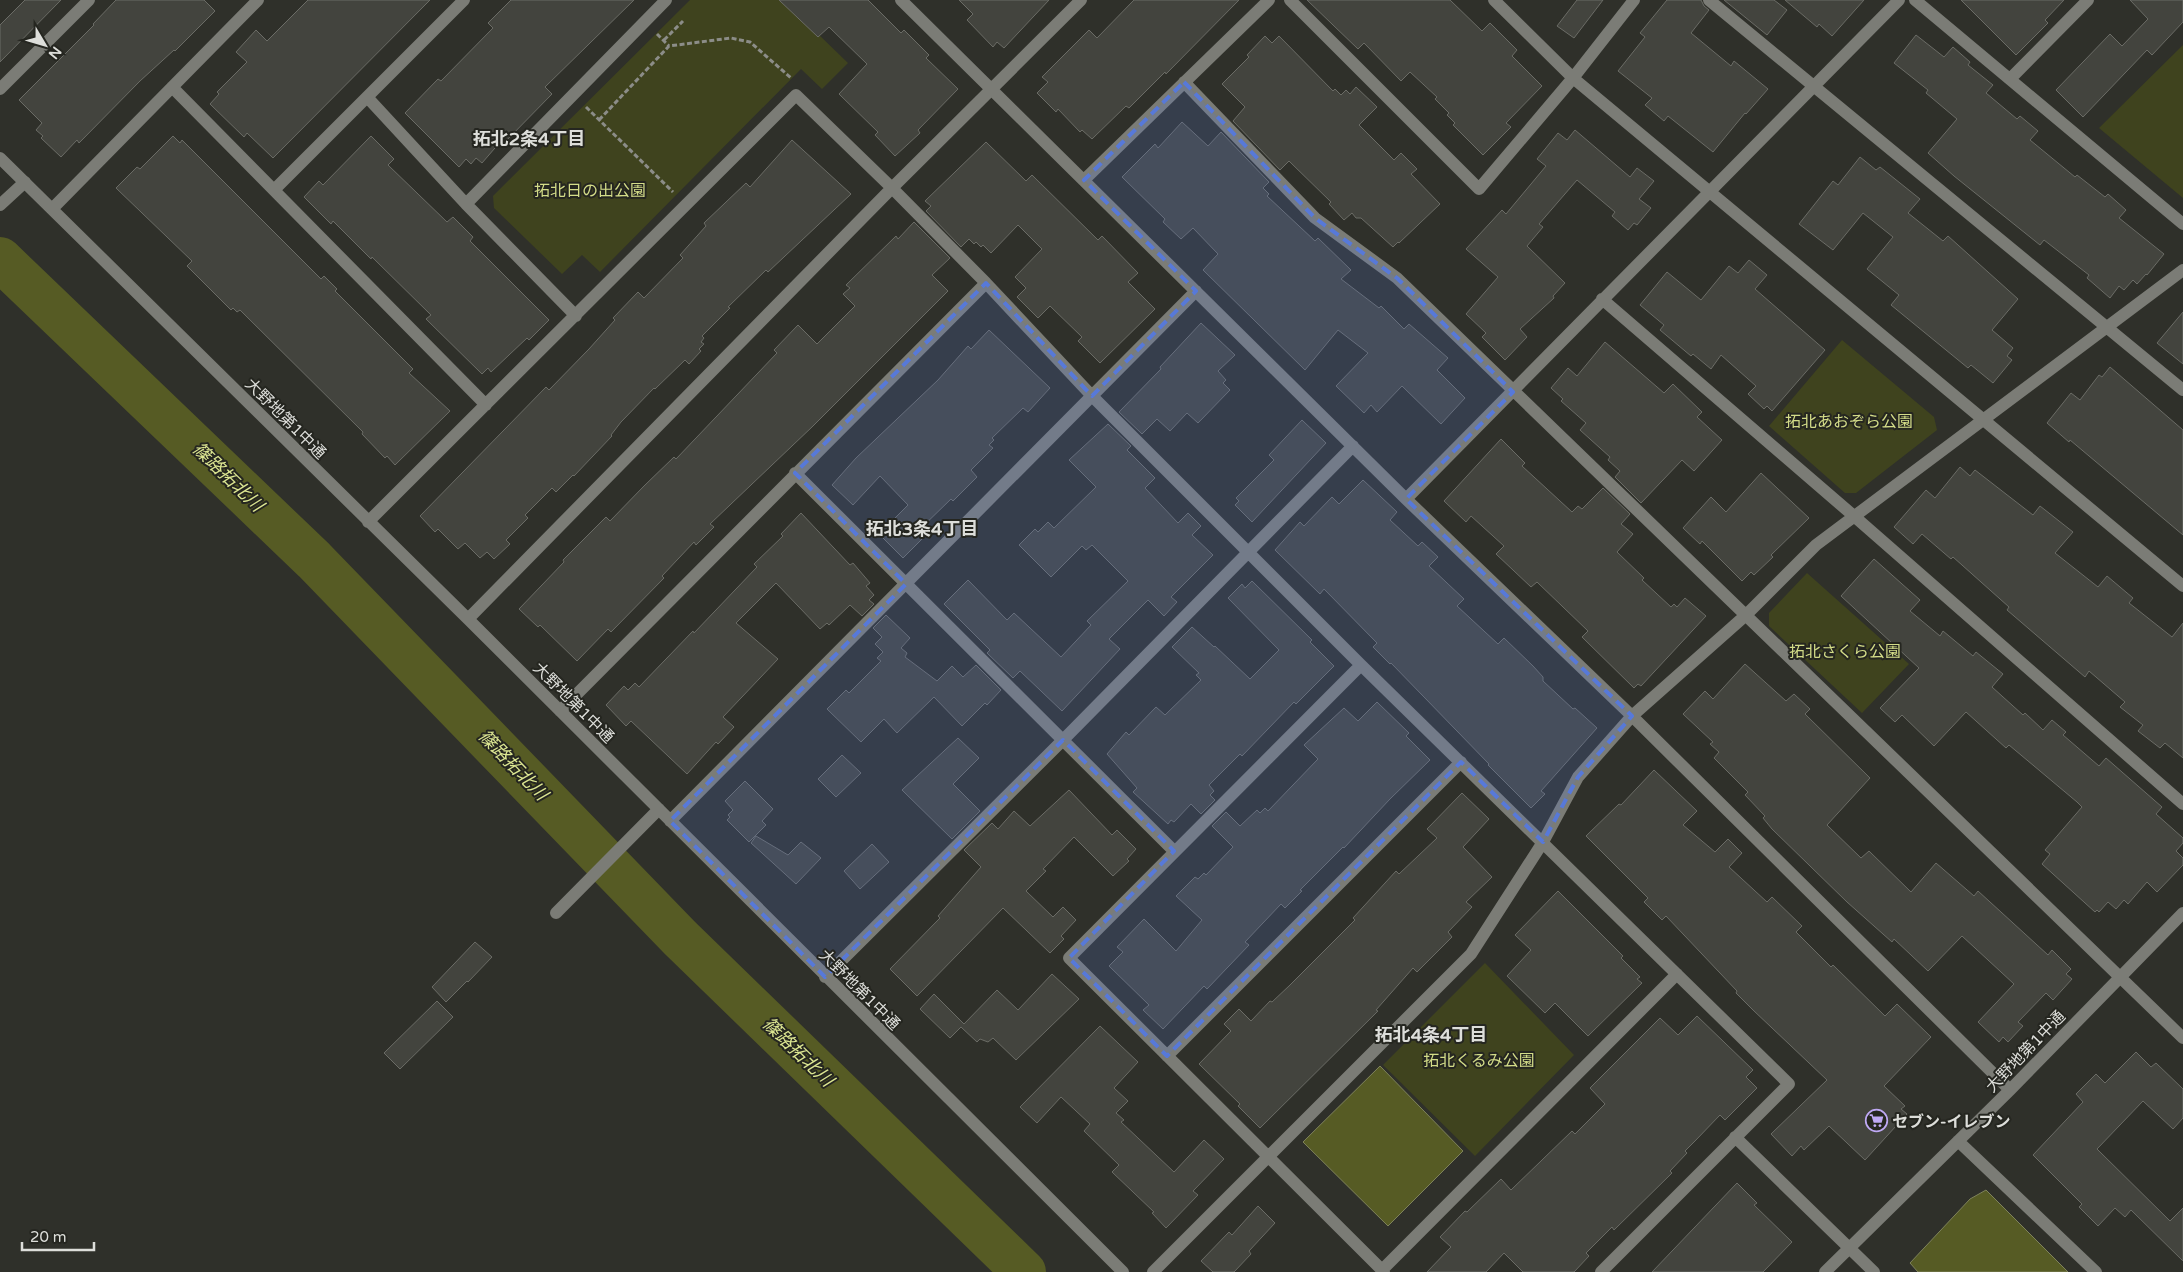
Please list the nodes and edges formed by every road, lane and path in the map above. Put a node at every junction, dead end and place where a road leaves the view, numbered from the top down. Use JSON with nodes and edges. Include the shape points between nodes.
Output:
{"nodes":[{"id":1,"x":89,"y":0,"type":"edge"},
{"id":2,"x":258,"y":0,"type":"edge"},
{"id":3,"x":464,"y":0,"type":"edge"},
{"id":4,"x":666,"y":0,"type":"edge"},
{"id":5,"x":901,"y":0,"type":"edge"},
{"id":6,"x":1081,"y":0,"type":"edge"},
{"id":7,"x":1269,"y":0,"type":"edge"},
{"id":8,"x":1290,"y":0,"type":"edge"},
{"id":9,"x":1494,"y":0,"type":"edge"},
{"id":10,"x":1634,"y":0,"type":"edge"},
{"id":11,"x":1709,"y":0,"type":"edge"},
{"id":12,"x":1899,"y":0,"type":"edge"},
{"id":13,"x":1915,"y":0,"type":"edge"},
{"id":14,"x":2088,"y":0,"type":"edge"},
{"id":15,"x":683,"y":21,"type":"dead end"},
{"id":16,"x":669,"y":46,"type":"junction"},
{"id":17,"x":1573,"y":78,"type":"junction"},
{"id":18,"x":2010,"y":79,"type":"junction"},
{"id":19,"x":794,"y":80,"type":"dead end"},
{"id":20,"x":1184,"y":82,"type":"junction"},
{"id":21,"x":172,"y":87,"type":"junction"},
{"id":22,"x":1813,"y":87,"type":"junction"},
{"id":23,"x":0,"y":89,"type":"edge"},
{"id":24,"x":992,"y":90,"type":"junction"},
{"id":25,"x":367,"y":97,"type":"junction"},
{"id":26,"x":582,"y":103,"type":"dead end"},
{"id":27,"x":599,"y":120,"type":"junction"},
{"id":28,"x":0,"y":158,"type":"edge"},
{"id":29,"x":1084,"y":180,"type":"junction"},
{"id":30,"x":25,"y":182,"type":"junction"},
{"id":31,"x":892,"y":188,"type":"junction"},
{"id":32,"x":274,"y":190,"type":"junction"},
{"id":33,"x":1710,"y":192,"type":"junction"},
{"id":34,"x":679,"y":197,"type":"dead end"},
{"id":35,"x":466,"y":204,"type":"junction"},
{"id":36,"x":0,"y":205,"type":"edge"},
{"id":37,"x":53,"y":208,"type":"junction"},
{"id":38,"x":2183,"y":224,"type":"edge"},
{"id":39,"x":2183,"y":270,"type":"edge"},
{"id":40,"x":986,"y":282,"type":"junction"},
{"id":41,"x":1196,"y":290,"type":"junction"},
{"id":42,"x":1602,"y":299,"type":"junction"},
{"id":43,"x":576,"y":316,"type":"junction"},
{"id":44,"x":2107,"y":328,"type":"junction"},
{"id":45,"x":2183,"y":390,"type":"edge"},
{"id":46,"x":1513,"y":392,"type":"junction"},
{"id":47,"x":1092,"y":396,"type":"junction"},
{"id":48,"x":486,"y":405,"type":"junction"},
{"id":49,"x":1984,"y":421,"type":"junction"},
{"id":50,"x":1353,"y":446,"type":"junction"},
{"id":51,"x":795,"y":474,"type":"junction"},
{"id":52,"x":1406,"y":499,"type":"junction"},
{"id":53,"x":1855,"y":517,"type":"junction"},
{"id":54,"x":368,"y":522,"type":"junction"},
{"id":55,"x":1248,"y":552,"type":"junction"},
{"id":56,"x":906,"y":584,"type":"junction"},
{"id":57,"x":2183,"y":586,"type":"edge"},
{"id":58,"x":1746,"y":615,"type":"junction"},
{"id":59,"x":468,"y":619,"type":"junction"},
{"id":60,"x":1360,"y":665,"type":"junction"},
{"id":61,"x":560,"y":711,"type":"junction"},
{"id":62,"x":1632,"y":716,"type":"junction"},
{"id":63,"x":1063,"y":740,"type":"junction"},
{"id":64,"x":1461,"y":762,"type":"junction"},
{"id":65,"x":2183,"y":804,"type":"edge"},
{"id":66,"x":659,"y":809,"type":"junction"},
{"id":67,"x":670,"y":821,"type":"junction"},
{"id":68,"x":1543,"y":842,"type":"junction"},
{"id":69,"x":1174,"y":851,"type":"junction"},
{"id":70,"x":556,"y":913,"type":"dead end"},
{"id":71,"x":2183,"y":913,"type":"edge"},
{"id":72,"x":1677,"y":974,"type":"junction"},
{"id":73,"x":825,"y":977,"type":"junction"},
{"id":74,"x":2119,"y":977,"type":"junction"},
{"id":75,"x":2183,"y":1038,"type":"edge"},
{"id":76,"x":1167,"y":1056,"type":"junction"},
{"id":77,"x":2010,"y":1090,"type":"junction"},
{"id":78,"x":1735,"y":1138,"type":"junction"},
{"id":79,"x":1958,"y":1141,"type":"junction"},
{"id":80,"x":1269,"y":1157,"type":"junction"},
{"id":81,"x":1849,"y":1247,"type":"junction"},
{"id":82,"x":1383,"y":1271,"type":"edge"},
{"id":83,"x":1123,"y":1272,"type":"edge"},
{"id":84,"x":1153,"y":1272,"type":"edge"},
{"id":85,"x":1601,"y":1272,"type":"edge"},
{"id":86,"x":1825,"y":1272,"type":"edge"},
{"id":87,"x":1874,"y":1272,"type":"edge"},
{"id":88,"x":2096,"y":1272,"type":"edge"}],
"edges":[{"from":1,"to":23,"type":"street"},
{"from":2,"to":21,"type":"street"},
{"from":3,"to":25,"type":"street"},
{"from":4,"to":35,"type":"street"},
{"from":5,"to":24,"type":"street"},
{"from":6,"to":24,"type":"street"},
{"from":7,"to":20,"type":"street"},
{"from":8,"to":17,"type":"street","via":[[1479,188]]},
{"from":9,"to":17,"type":"street"},
{"from":10,"to":17,"type":"street"},
{"from":11,"to":22,"type":"street"},
{"from":12,"to":22,"type":"street"},
{"from":13,"to":18,"type":"street"},
{"from":14,"to":18,"type":"street"},
{"from":15,"to":16,"type":"path","via":[[664,40]]},
{"from":16,"to":19,"type":"path","via":[[731,38],[750,42]]},
{"from":16,"to":27,"type":"path"},
{"from":17,"to":33,"type":"street"},
{"from":18,"to":38,"type":"street"},
{"from":20,"to":29,"type":"street"},
{"from":20,"to":46,"type":"street","via":[[1315,218],[1397,278]]},
{"from":21,"to":32,"type":"street"},
{"from":21,"to":37,"type":"street"},
{"from":22,"to":33,"type":"street"},
{"from":22,"to":44,"type":"street"},
{"from":24,"to":29,"type":"street"},
{"from":24,"to":31,"type":"street"},
{"from":25,"to":32,"type":"street"},
{"from":25,"to":35,"type":"street"},
{"from":26,"to":27,"type":"path"},
{"from":27,"to":34,"type":"path"},
{"from":28,"to":30,"type":"street","name":"大野地第1中通"},
{"from":29,"to":41,"type":"street"},
{"from":30,"to":36,"type":"street"},
{"from":30,"to":37,"type":"street","name":"大野地第1中通"},
{"from":31,"to":40,"type":"street"},
{"from":31,"to":43,"type":"street","via":[[796,94]]},
{"from":31,"to":59,"type":"street"},
{"from":32,"to":48,"type":"street"},
{"from":33,"to":42,"type":"street"},
{"from":33,"to":49,"type":"street"},
{"from":35,"to":43,"type":"street"},
{"from":37,"to":54,"type":"street","name":"大野地第1中通"},
{"from":39,"to":44,"type":"street"},
{"from":40,"to":47,"type":"street"},
{"from":40,"to":51,"type":"street"},
{"from":41,"to":47,"type":"street"},
{"from":41,"to":50,"type":"street"},
{"from":42,"to":46,"type":"street"},
{"from":42,"to":53,"type":"street"},
{"from":43,"to":48,"type":"street"},
{"from":44,"to":45,"type":"street"},
{"from":44,"to":49,"type":"street"},
{"from":46,"to":52,"type":"street"},
{"from":46,"to":58,"type":"street"},
{"from":47,"to":55,"type":"street"},
{"from":47,"to":56,"type":"street"},
{"from":48,"to":54,"type":"street"},
{"from":49,"to":53,"type":"street"},
{"from":49,"to":57,"type":"street"},
{"from":50,"to":52,"type":"street"},
{"from":50,"to":55,"type":"street"},
{"from":51,"to":56,"type":"street"},
{"from":51,"to":61,"type":"street"},
{"from":52,"to":62,"type":"street"},
{"from":53,"to":58,"type":"street","via":[[1816,545]]},
{"from":53,"to":65,"type":"street"},
{"from":54,"to":59,"type":"street","name":"大野地第1中通"},
{"from":55,"to":60,"type":"street"},
{"from":55,"to":63,"type":"street"},
{"from":56,"to":63,"type":"street"},
{"from":56,"to":67,"type":"street"},
{"from":58,"to":62,"type":"street"},
{"from":58,"to":74,"type":"street"},
{"from":59,"to":61,"type":"street","name":"大野地第1中通"},
{"from":60,"to":64,"type":"street"},
{"from":60,"to":69,"type":"street"},
{"from":61,"to":66,"type":"street","name":"大野地第1中通"},
{"from":62,"to":68,"type":"street","via":[[1578,777]]},
{"from":62,"to":77,"type":"street"},
{"from":63,"to":69,"type":"street"},
{"from":63,"to":73,"type":"street"},
{"from":64,"to":68,"type":"street"},
{"from":64,"to":76,"type":"street"},
{"from":66,"to":67,"type":"street","name":"大野地第1中通"},
{"from":66,"to":70,"type":"street"},
{"from":67,"to":73,"type":"street","name":"大野地第1中通"},
{"from":68,"to":72,"type":"street"},
{"from":68,"to":80,"type":"street","via":[[1471,954]]},
{"from":69,"to":76,"type":"street","via":[[1069,958]]},
{"from":71,"to":74,"type":"street","name":"大野地第1中通"},
{"from":72,"to":78,"type":"street","via":[[1789,1084]]},
{"from":72,"to":82,"type":"street"},
{"from":73,"to":83,"type":"street","name":"大野地第1中通"},
{"from":74,"to":75,"type":"street"},
{"from":74,"to":77,"type":"street","name":"大野地第1中通"},
{"from":76,"to":80,"type":"street"},
{"from":77,"to":79,"type":"street","name":"大野地第1中通"},
{"from":78,"to":81,"type":"street"},
{"from":78,"to":85,"type":"street"},
{"from":79,"to":81,"type":"street","name":"大野地第1中通"},
{"from":79,"to":88,"type":"street"},
{"from":80,"to":82,"type":"street"},
{"from":80,"to":84,"type":"street"},
{"from":81,"to":86,"type":"street","name":"大野地第1中通"},
{"from":81,"to":87,"type":"street"}]}
